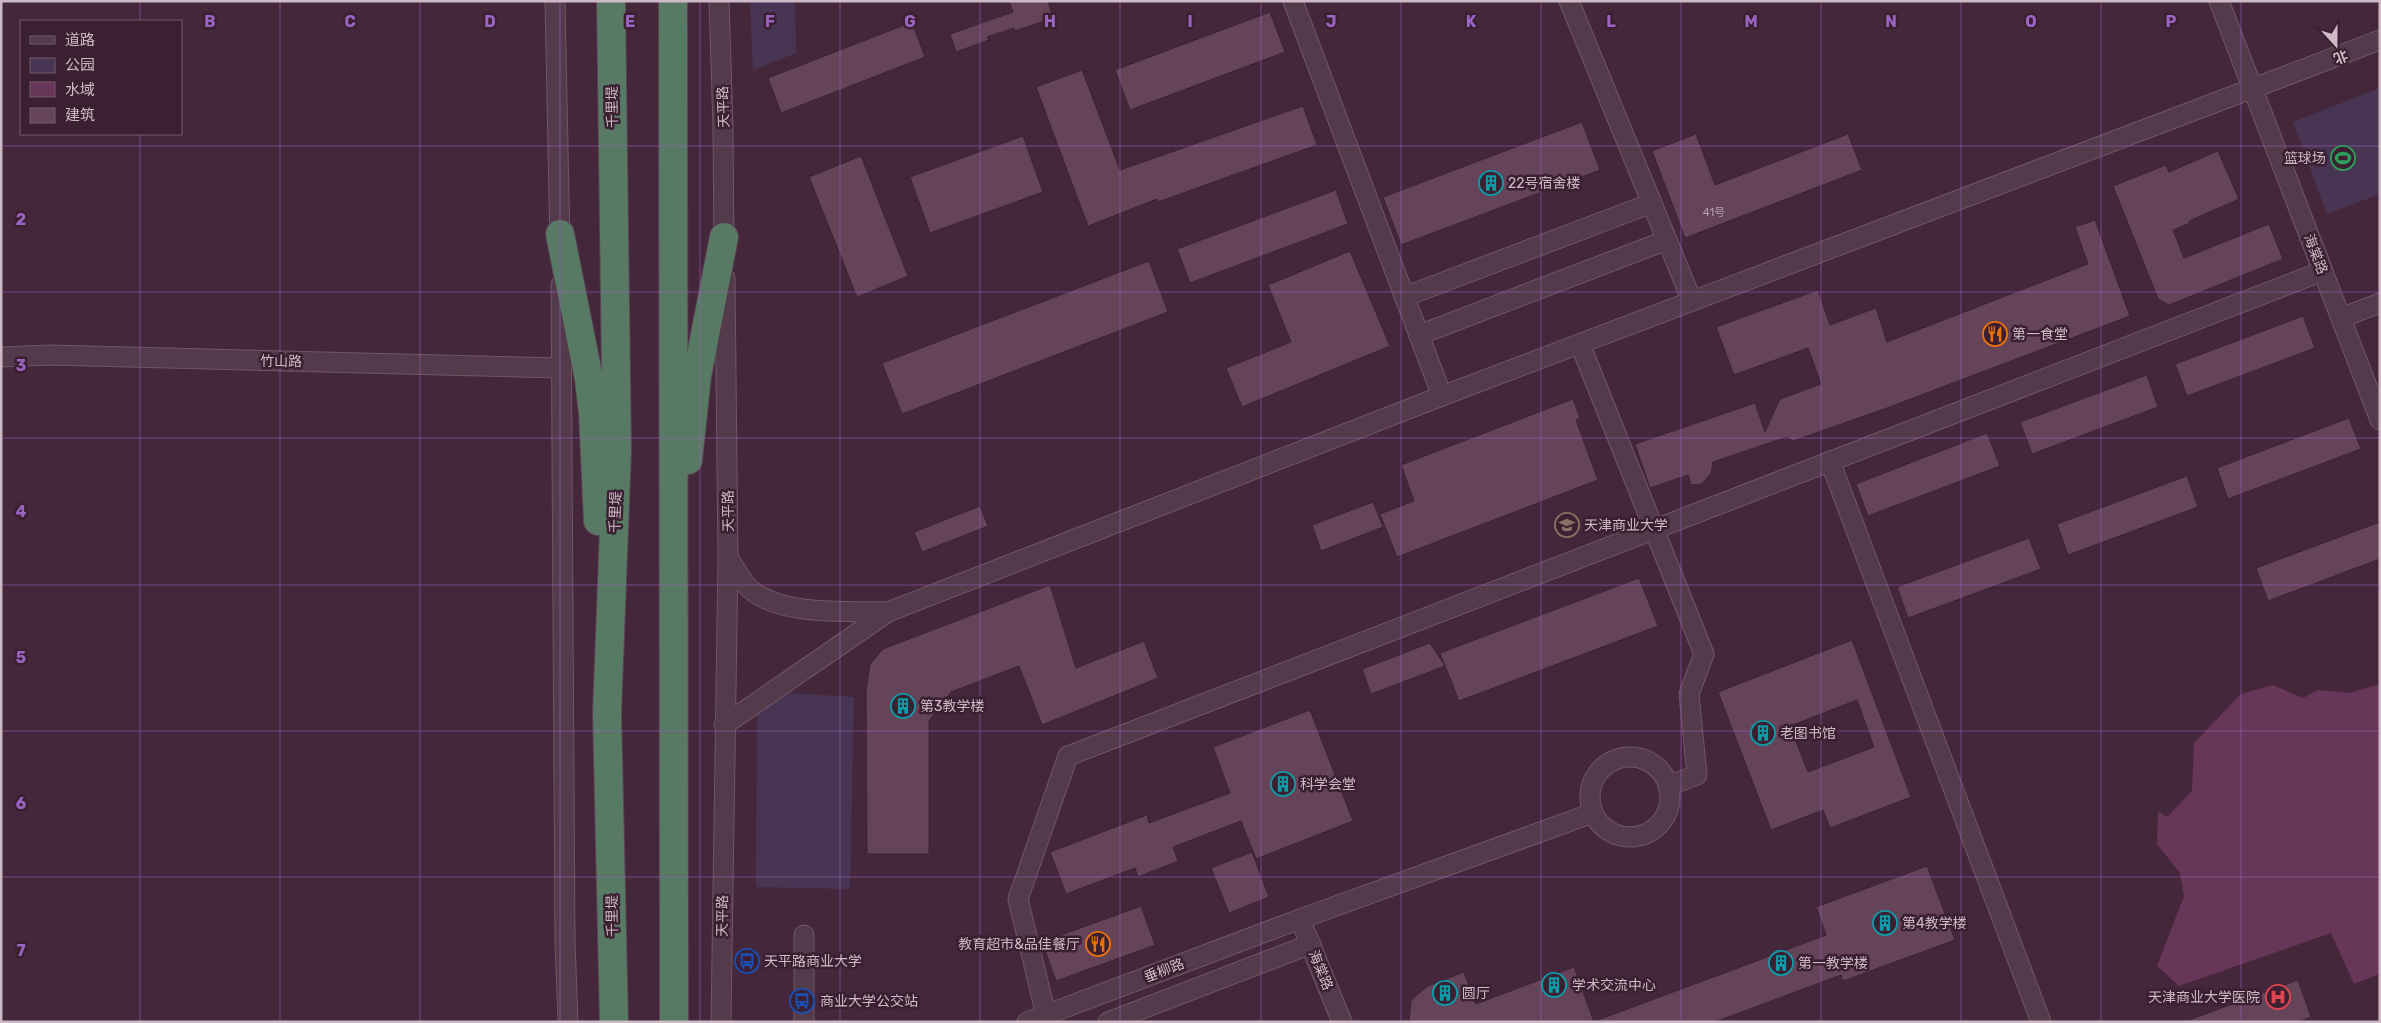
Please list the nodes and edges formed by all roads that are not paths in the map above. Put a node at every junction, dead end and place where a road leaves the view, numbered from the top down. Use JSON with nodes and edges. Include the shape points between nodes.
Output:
{"nodes":[{"id":1,"x":555,"y":1,"type":"edge"},
{"id":2,"x":611,"y":1,"type":"edge"},
{"id":3,"x":673,"y":1,"type":"edge"},
{"id":4,"x":719,"y":1,"type":"edge"},
{"id":5,"x":1293,"y":1,"type":"edge"},
{"id":6,"x":1569,"y":1,"type":"edge"},
{"id":7,"x":2219,"y":1,"type":"edge"},
{"id":8,"x":2380,"y":40,"type":"edge"},
{"id":9,"x":2253,"y":88,"type":"junction"},
{"id":10,"x":1652,"y":203,"type":"junction"},
{"id":11,"x":560,"y":234,"type":"junction"},
{"id":12,"x":724,"y":237,"type":"junction"},
{"id":13,"x":1667,"y":240,"type":"junction"},
{"id":14,"x":2323,"y":271,"type":"junction"},
{"id":15,"x":1404,"y":297,"type":"junction"},
{"id":16,"x":1692,"y":301,"type":"junction"},
{"id":17,"x":2380,"y":303,"type":"edge"},
{"id":18,"x":2341,"y":318,"type":"junction"},
{"id":19,"x":1419,"y":334,"type":"junction"},
{"id":20,"x":1580,"y":344,"type":"junction"},
{"id":21,"x":1,"y":357,"type":"edge"},
{"id":22,"x":562,"y":368,"type":"junction"},
{"id":23,"x":1442,"y":396,"type":"junction"},
{"id":24,"x":2380,"y":420,"type":"edge"},
{"id":25,"x":681,"y":451,"type":"junction"},
{"id":26,"x":606,"y":452,"type":"junction"},
{"id":27,"x":1830,"y":461,"type":"junction"},
{"id":28,"x":1654,"y":529,"type":"junction"},
{"id":29,"x":728,"y":558,"type":"junction"},
{"id":30,"x":888,"y":612,"type":"junction"},
{"id":31,"x":724,"y":726,"type":"junction"},
{"id":32,"x":1668,"y":786,"type":"junction"},
{"id":33,"x":1593,"y":813,"type":"junction"},
{"id":34,"x":1300,"y":919,"type":"junction"},
{"id":35,"x":804,"y":935,"type":"dead end"},
{"id":36,"x":1310,"y":944,"type":"junction"},
{"id":37,"x":1046,"y":1015,"type":"junction"},
{"id":38,"x":568,"y":1022,"type":"edge"},
{"id":39,"x":614,"y":1022,"type":"edge"},
{"id":40,"x":674,"y":1022,"type":"edge"},
{"id":41,"x":721,"y":1022,"type":"edge"},
{"id":42,"x":804,"y":1022,"type":"edge"},
{"id":43,"x":1027,"y":1022,"type":"edge"},
{"id":44,"x":1108,"y":1022,"type":"edge"},
{"id":45,"x":1342,"y":1022,"type":"edge"},
{"id":46,"x":2041,"y":1022,"type":"edge"}],
"edges":[{"from":1,"to":11,"type":"street"},
{"from":2,"to":26,"type":"highway","name":"千里堤"},
{"from":3,"to":25,"type":"highway"},
{"from":4,"to":12,"type":"street","name":"天平路"},
{"from":5,"to":15,"type":"street"},
{"from":6,"to":10,"type":"street"},
{"from":7,"to":9,"type":"street","name":"海棠路"},
{"from":8,"to":9,"type":"street"},
{"from":9,"to":14,"type":"street","name":"海棠路"},
{"from":9,"to":16,"type":"street"},
{"from":10,"to":13,"type":"street"},
{"from":10,"to":15,"type":"street"},
{"from":11,"to":22,"type":"street"},
{"from":11,"to":26,"type":"highway","via":[[585,352],[593,413]]},
{"from":12,"to":25,"type":"highway"},
{"from":12,"to":29,"type":"street","name":"天平路"},
{"from":13,"to":16,"type":"street"},
{"from":13,"to":19,"type":"street"},
{"from":14,"to":18,"type":"street","name":"海棠路"},
{"from":14,"to":27,"type":"street"},
{"from":15,"to":19,"type":"street"},
{"from":16,"to":20,"type":"street"},
{"from":17,"to":18,"type":"street"},
{"from":18,"to":24,"type":"street","name":"海棠路"},
{"from":19,"to":23,"type":"street"},
{"from":20,"to":23,"type":"street"},
{"from":20,"to":28,"type":"street"},
{"from":21,"to":22,"type":"street","name":"竹山路","via":[[50,355]]},
{"from":22,"to":38,"type":"street"},
{"from":23,"to":30,"type":"street"},
{"from":25,"to":40,"type":"highway","via":[[674,671]]},
{"from":26,"to":39,"type":"highway","name":"千里堤"},
{"from":27,"to":28,"type":"street"},
{"from":27,"to":46,"type":"street"},
{"from":28,"to":32,"type":"street","via":[[1704,654],[1689,694],[1697,774]]},
{"from":28,"to":37,"type":"street","via":[[1068,756],[1018,900]]},
{"from":29,"to":30,"type":"street","via":[[746,585],[777,605],[813,611]]},
{"from":29,"to":31,"type":"street","name":"天平路"},
{"from":30,"to":31,"type":"street"},
{"from":31,"to":41,"type":"street","name":"天平路"},
{"from":32,"to":33,"type":"street","via":[[1667,812],[1650,832],[1624,836],[1611,832]]},
{"from":32,"to":33,"type":"street","via":[[1654,765],[1629,757],[1617,760],[1596,775],[1591,787]]},
{"from":33,"to":34,"type":"street","name":"垂柳路"},
{"from":34,"to":36,"type":"street","name":"海棠路"},
{"from":34,"to":37,"type":"street","name":"垂柳路"},
{"from":35,"to":42,"type":"street"},
{"from":36,"to":44,"type":"street","name":"垂柳路"},
{"from":36,"to":45,"type":"street","name":"海棠路"},
{"from":37,"to":43,"type":"street","name":"垂柳路"}]}
